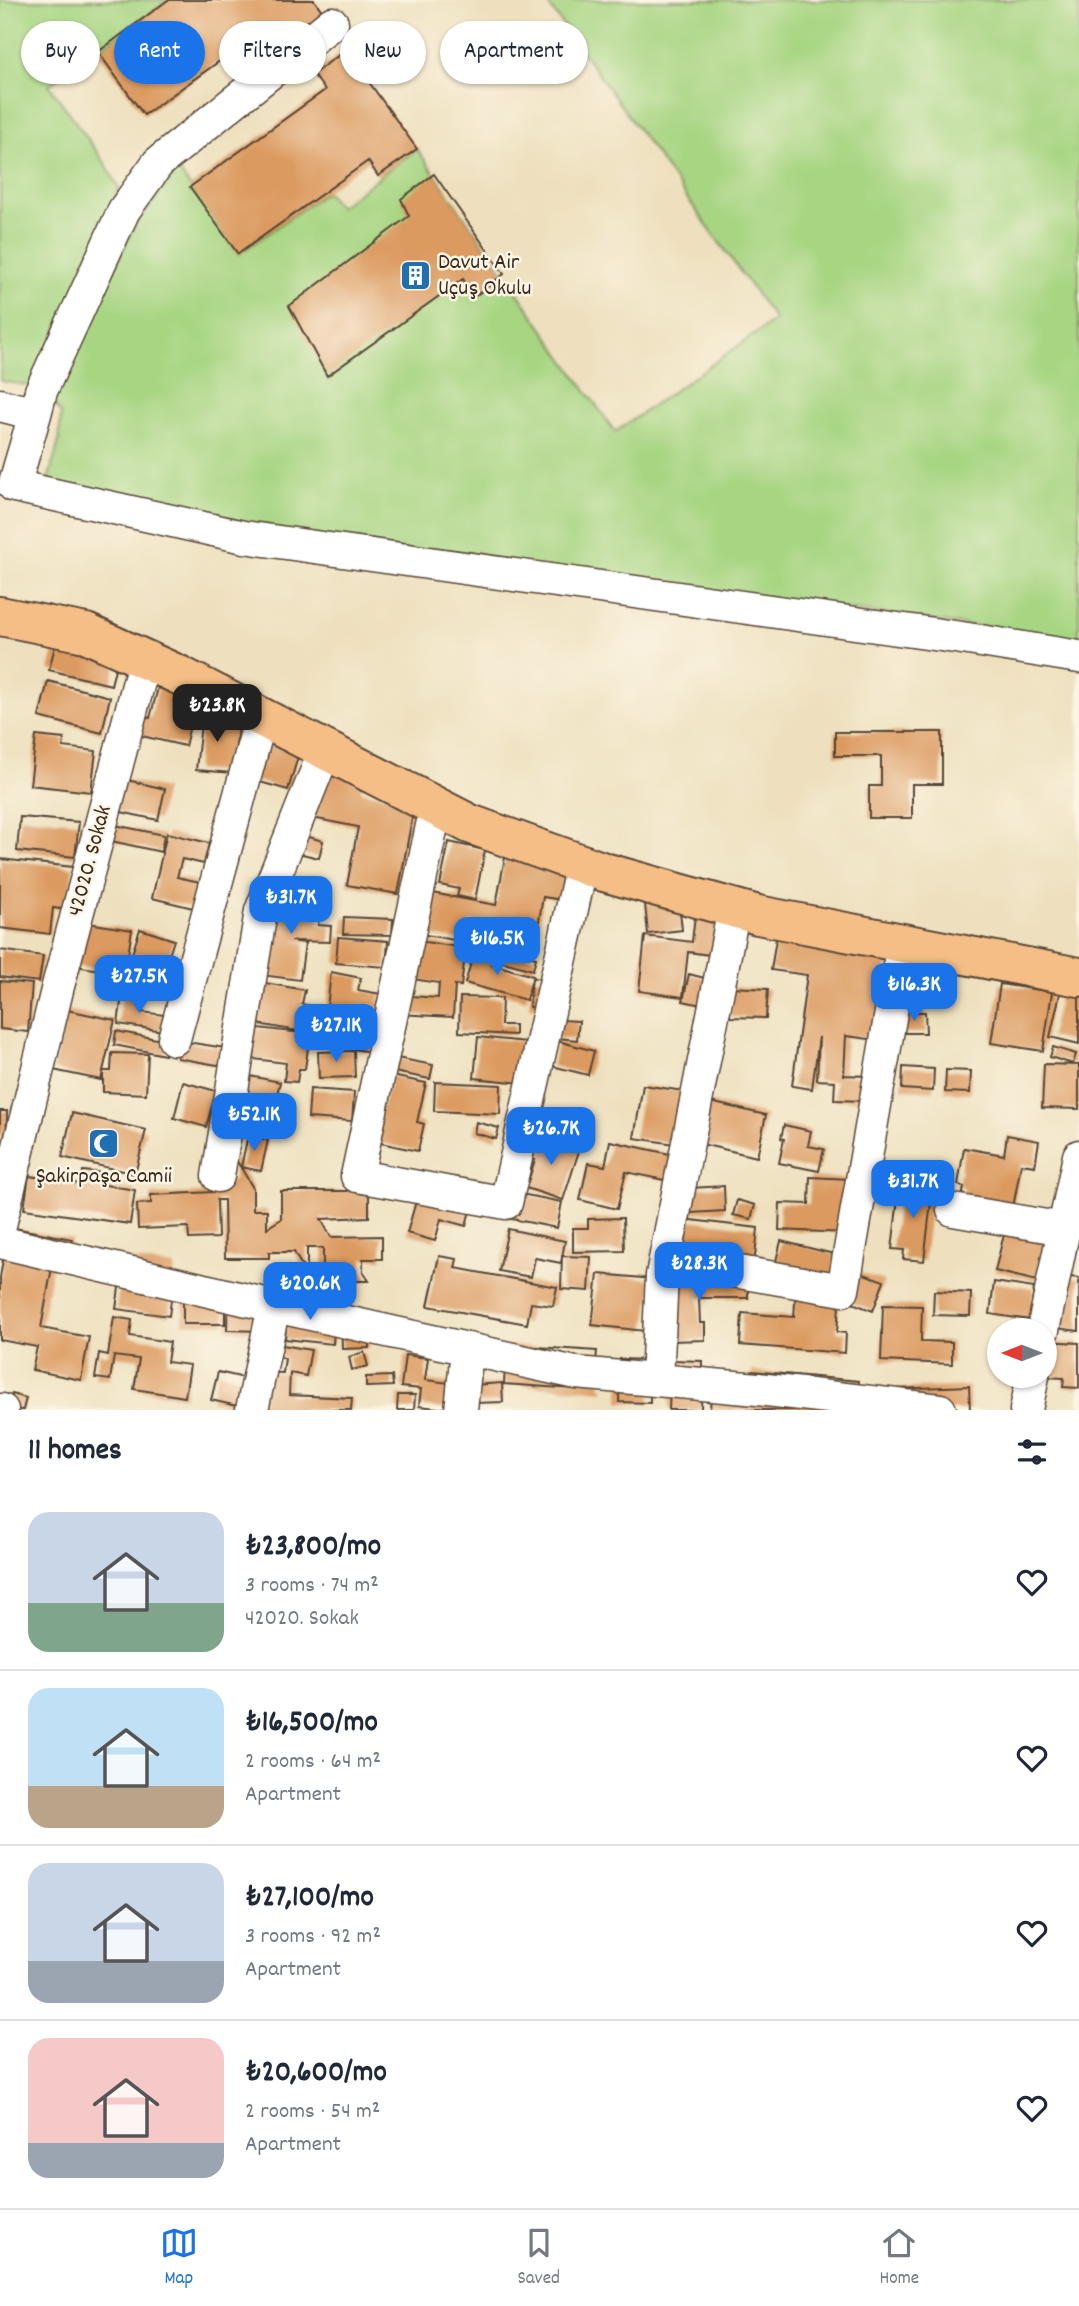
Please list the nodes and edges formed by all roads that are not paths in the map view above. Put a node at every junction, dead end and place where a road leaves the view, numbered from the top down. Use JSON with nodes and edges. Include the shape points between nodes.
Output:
{"nodes":[{"id":1,"x":332,"y":23,"type":"dead end"},
{"id":2,"x":0,"y":405,"type":"edge"},
{"id":3,"x":35,"y":414,"type":"junction"},
{"id":4,"x":7,"y":485,"type":"edge"},
{"id":5,"x":0,"y":616,"type":"edge"},
{"id":6,"x":1079,"y":657,"type":"edge"},
{"id":7,"x":145,"y":660,"type":"junction"},
{"id":8,"x":261,"y":717,"type":"junction"},
{"id":9,"x":325,"y":750,"type":"junction"},
{"id":10,"x":436,"y":807,"type":"junction"},
{"id":11,"x":582,"y":864,"type":"junction"},
{"id":12,"x":734,"y":908,"type":"junction"},
{"id":13,"x":903,"y":943,"type":"junction"},
{"id":14,"x":1079,"y":977,"type":"edge"},
{"id":15,"x":174,"y":1039,"type":"dead end"},
{"id":16,"x":13,"y":1113,"type":"edge"},
{"id":17,"x":1079,"y":1156,"type":"edge"},
{"id":18,"x":218,"y":1176,"type":"dead end"},
{"id":19,"x":953,"y":1210,"type":"dead end"},
{"id":20,"x":0,"y":1225,"type":"edge"},
{"id":21,"x":1064,"y":1229,"type":"junction"},
{"id":22,"x":0,"y":1242,"type":"edge"},
{"id":23,"x":666,"y":1259,"type":"junction"},
{"id":24,"x":274,"y":1306,"type":"junction"},
{"id":25,"x":1045,"y":1318,"type":"edge"},
{"id":26,"x":467,"y":1349,"type":"junction"},
{"id":27,"x":657,"y":1380,"type":"junction"},
{"id":28,"x":1031,"y":1388,"type":"edge"},
{"id":29,"x":252,"y":1410,"type":"edge"},
{"id":30,"x":461,"y":1410,"type":"edge"},
{"id":31,"x":940,"y":1410,"type":"edge"},
{"id":32,"x":1026,"y":1410,"type":"edge"}],
"edges":[{"from":1,"to":3,"type":"street","via":[[158,163],[124,210],[41,391]]},
{"from":2,"to":3,"type":"street"},
{"from":3,"to":4,"type":"street"},
{"from":4,"to":6,"type":"street","via":[[244,537]]},
{"from":5,"to":7,"type":"main road","via":[[86,633]]},
{"from":7,"to":8,"type":"main road"},
{"from":7,"to":16,"type":"street","name":"42020. Sokak","via":[[61,972]]},
{"from":8,"to":9,"type":"main road"},
{"from":8,"to":15,"type":"street"},
{"from":9,"to":10,"type":"main road"},
{"from":9,"to":18,"type":"street","via":[[261,911]]},
{"from":10,"to":11,"type":"main road"},
{"from":10,"to":11,"type":"street","via":[[357,1176],[506,1203]]},
{"from":11,"to":12,"type":"main road"},
{"from":12,"to":13,"type":"main road"},
{"from":12,"to":23,"type":"street"},
{"from":13,"to":14,"type":"main road"},
{"from":13,"to":23,"type":"street","via":[[843,1290]]},
{"from":16,"to":20,"type":"street","name":"42020. Sokak"},
{"from":17,"to":21,"type":"street"},
{"from":19,"to":21,"type":"street"},
{"from":21,"to":25,"type":"street"},
{"from":22,"to":24,"type":"street"},
{"from":23,"to":27,"type":"street"},
{"from":24,"to":26,"type":"street"},
{"from":24,"to":29,"type":"street"},
{"from":26,"to":27,"type":"street","via":[[576,1373]]},
{"from":26,"to":30,"type":"street"},
{"from":27,"to":31,"type":"street"},
{"from":28,"to":32,"type":"street"}]}
